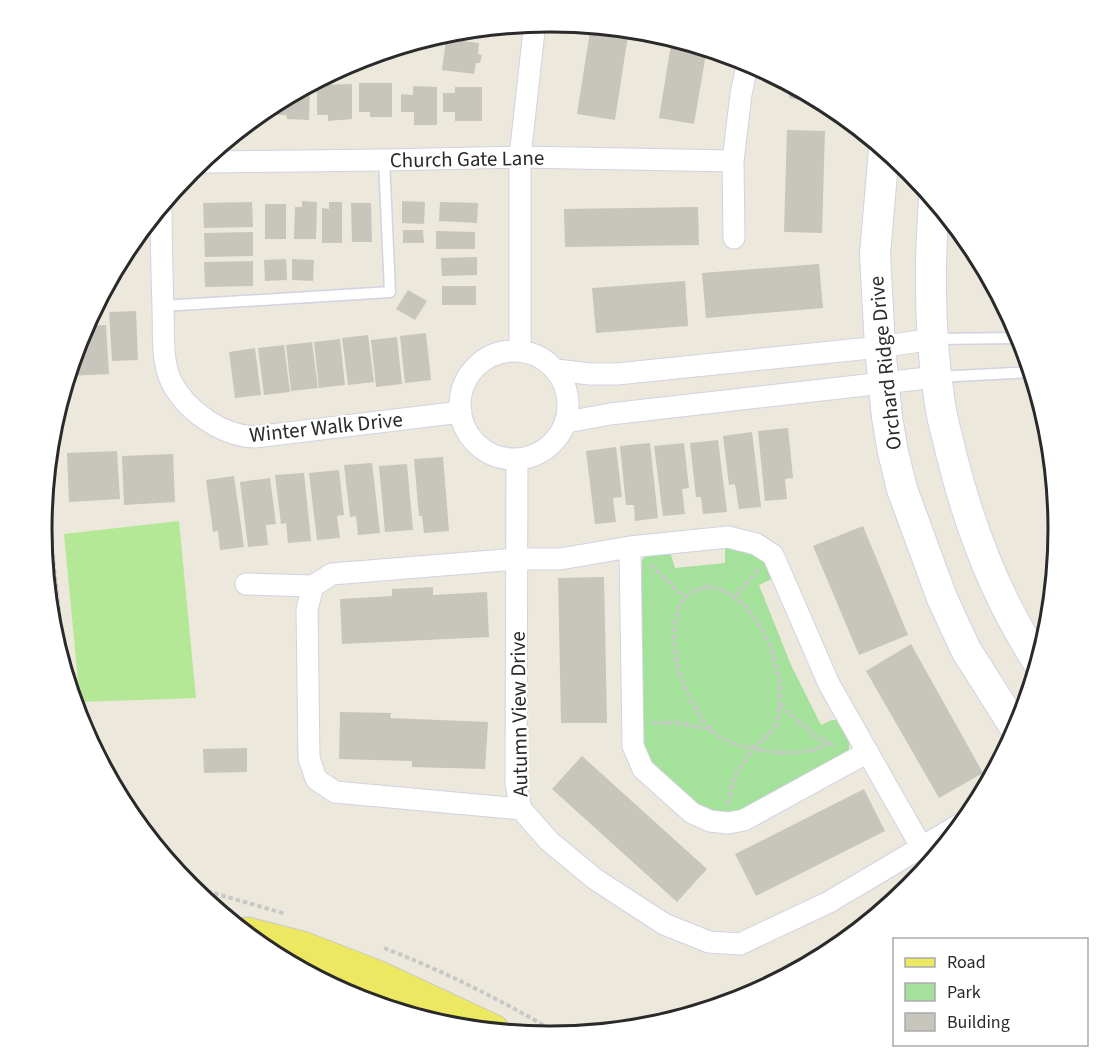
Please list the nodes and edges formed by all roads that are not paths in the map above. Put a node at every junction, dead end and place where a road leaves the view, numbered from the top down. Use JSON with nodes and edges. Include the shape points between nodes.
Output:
{"nodes":[{"id":1,"x":534,"y":32,"type":"edge"},
{"id":2,"x":745,"y":71,"type":"edge"},
{"id":3,"x":520,"y":157,"type":"junction"},
{"id":4,"x":384,"y":160,"type":"junction"},
{"id":5,"x":883,"y":160,"type":"edge"},
{"id":6,"x":733,"y":161,"type":"junction"},
{"id":7,"x":215,"y":162,"type":"edge"},
{"id":8,"x":933,"y":212,"type":"edge"},
{"id":9,"x":161,"y":219,"type":"edge"},
{"id":10,"x":734,"y":238,"type":"dead end"},
{"id":11,"x":163,"y":306,"type":"junction"},
{"id":12,"x":1010,"y":338,"type":"edge"},
{"id":13,"x":933,"y":339,"type":"junction"},
{"id":14,"x":880,"y":347,"type":"junction"},
{"id":15,"x":520,"y":350,"type":"junction"},
{"id":16,"x":556,"y":370,"type":"junction"},
{"id":17,"x":1022,"y":372,"type":"edge"},
{"id":18,"x":936,"y":377,"type":"junction"},
{"id":19,"x":883,"y":384,"type":"junction"},
{"id":20,"x":461,"y":412,"type":"junction"},
{"id":21,"x":567,"y":422,"type":"junction"},
{"id":22,"x":517,"y":460,"type":"junction"},
{"id":23,"x":630,"y":546,"type":"junction"},
{"id":24,"x":517,"y":559,"type":"junction"},
{"id":25,"x":246,"y":584,"type":"dead end"},
{"id":26,"x":313,"y":586,"type":"junction"},
{"id":27,"x":1032,"y":652,"type":"edge"},
{"id":28,"x":1010,"y":719,"type":"edge"},
{"id":29,"x":868,"y":752,"type":"junction"},
{"id":30,"x":521,"y":809,"type":"junction"},
{"id":31,"x":927,"y":854,"type":"edge"},
{"id":32,"x":269,"y":940,"type":"edge"},
{"id":33,"x":468,"y":1019,"type":"edge"}],
"edges":[{"from":1,"to":3,"type":"street"},
{"from":2,"to":6,"type":"street"},
{"from":3,"to":4,"type":"street","name":"Church Gate Lane"},
{"from":3,"to":6,"type":"street","name":"Church Gate Lane"},
{"from":3,"to":15,"type":"street"},
{"from":4,"to":7,"type":"street","name":"Church Gate Lane"},
{"from":4,"to":11,"type":"lane","via":[[390,292]]},
{"from":5,"to":14,"type":"street","name":"Orchard Ridge Drive","via":[[875,254]]},
{"from":6,"to":10,"type":"street"},
{"from":8,"to":13,"type":"street","via":[[930,247]]},
{"from":9,"to":11,"type":"street","name":"Winter Walk Drive"},
{"from":11,"to":20,"type":"street","name":"Winter Walk Drive","via":[[164,354],[171,380],[191,407],[231,433],[255,437]]},
{"from":12,"to":13,"type":"lane"},
{"from":13,"to":14,"type":"street"},
{"from":13,"to":18,"type":"street"},
{"from":14,"to":16,"type":"street","via":[[617,374]]},
{"from":14,"to":19,"type":"street","name":"Orchard Ridge Drive"},
{"from":15,"to":16,"type":"street","via":[[537,356]]},
{"from":15,"to":20,"type":"street","via":[[502,352],[477,366],[461,390]]},
{"from":16,"to":21,"type":"street","via":[[567,391]]},
{"from":17,"to":18,"type":"lane"},
{"from":18,"to":19,"type":"street"},
{"from":18,"to":27,"type":"street","via":[[962,494],[993,580]]},
{"from":19,"to":21,"type":"street"},
{"from":19,"to":28,"type":"street","name":"Orchard Ridge Drive","via":[[902,489],[942,598],[966,650]]},
{"from":20,"to":22,"type":"street","via":[[469,436],[485,451]]},
{"from":21,"to":22,"type":"street","via":[[544,452]]},
{"from":22,"to":24,"type":"street","name":"Autumn View Drive"},
{"from":23,"to":24,"type":"street","via":[[560,559]]},
{"from":23,"to":29,"type":"street","via":[[728,537],[756,543],[772,555],[829,684]]},
{"from":23,"to":29,"type":"street","via":[[633,746],[644,768],[692,813],[710,821],[744,820]]},
{"from":24,"to":26,"type":"street","via":[[332,574]]},
{"from":24,"to":30,"type":"street","name":"Autumn View Drive","via":[[516,784]]},
{"from":25,"to":26,"type":"street"},
{"from":26,"to":30,"type":"street","via":[[307,609],[308,723],[309,758],[316,779],[335,792]]},
{"from":29,"to":31,"type":"street"},
{"from":30,"to":31,"type":"street","name":"Autumn View Drive","via":[[549,841],[595,879],[664,924],[709,942],[740,944]]},
{"from":32,"to":33,"type":"main road","via":[[378,977]]}]}
